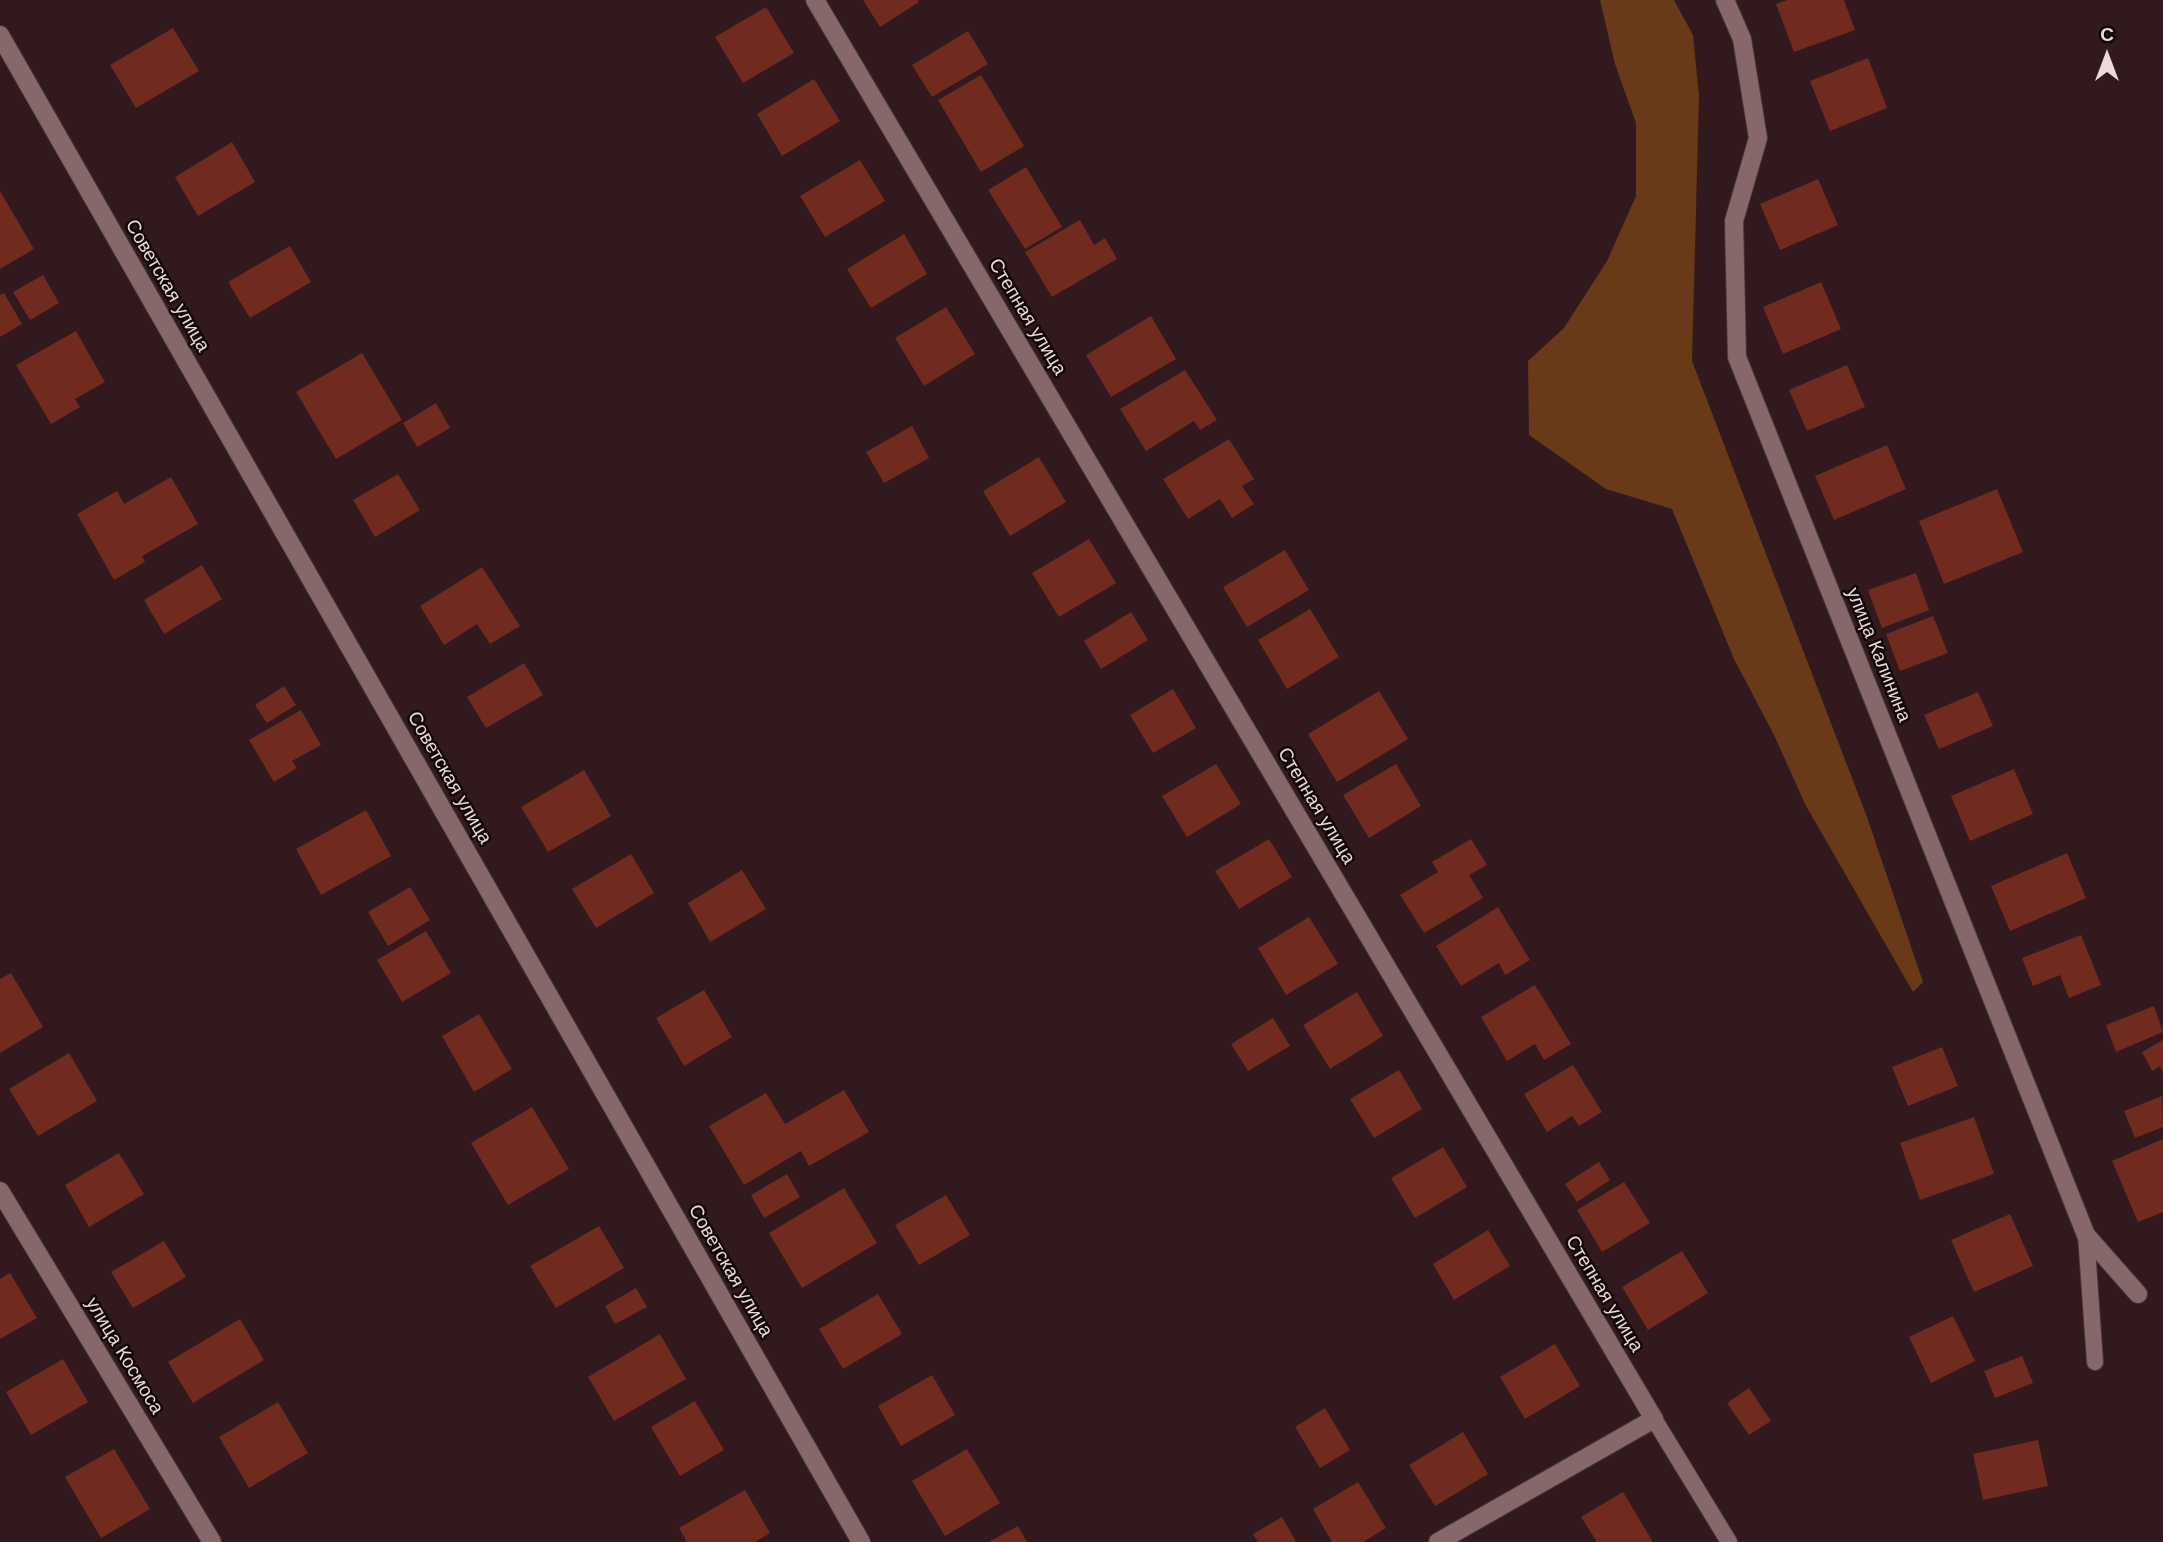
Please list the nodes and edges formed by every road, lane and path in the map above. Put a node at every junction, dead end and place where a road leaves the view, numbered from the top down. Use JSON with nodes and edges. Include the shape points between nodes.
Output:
{"nodes":[{"id":1,"x":815,"y":0,"type":"edge"},
{"id":2,"x":1725,"y":0,"type":"edge"},
{"id":3,"x":0,"y":35,"type":"edge"},
{"id":4,"x":0,"y":1191,"type":"edge"},
{"id":5,"x":2086,"y":1235,"type":"junction"},
{"id":6,"x":2137,"y":1294,"type":"dead end"},
{"id":7,"x":2095,"y":1362,"type":"dead end"},
{"id":8,"x":1654,"y":1419,"type":"junction"},
{"id":9,"x":212,"y":1542,"type":"edge"},
{"id":10,"x":861,"y":1542,"type":"edge"},
{"id":11,"x":1438,"y":1542,"type":"edge"},
{"id":12,"x":1729,"y":1542,"type":"edge"}],
"edges":[{"from":1,"to":8,"type":"street","name":"Степная улица"},
{"from":2,"to":5,"type":"street","name":"улица Калинина","via":[[1742,39],[1758,138],[1734,221],[1737,357]]},
{"from":3,"to":10,"type":"street","name":"Советская улица"},
{"from":4,"to":9,"type":"street","name":"улица Космоса"},
{"from":5,"to":6,"type":"street","name":"улица Калинина"},
{"from":5,"to":7,"type":"lane"},
{"from":8,"to":11,"type":"street"},
{"from":8,"to":12,"type":"lane"}]}
